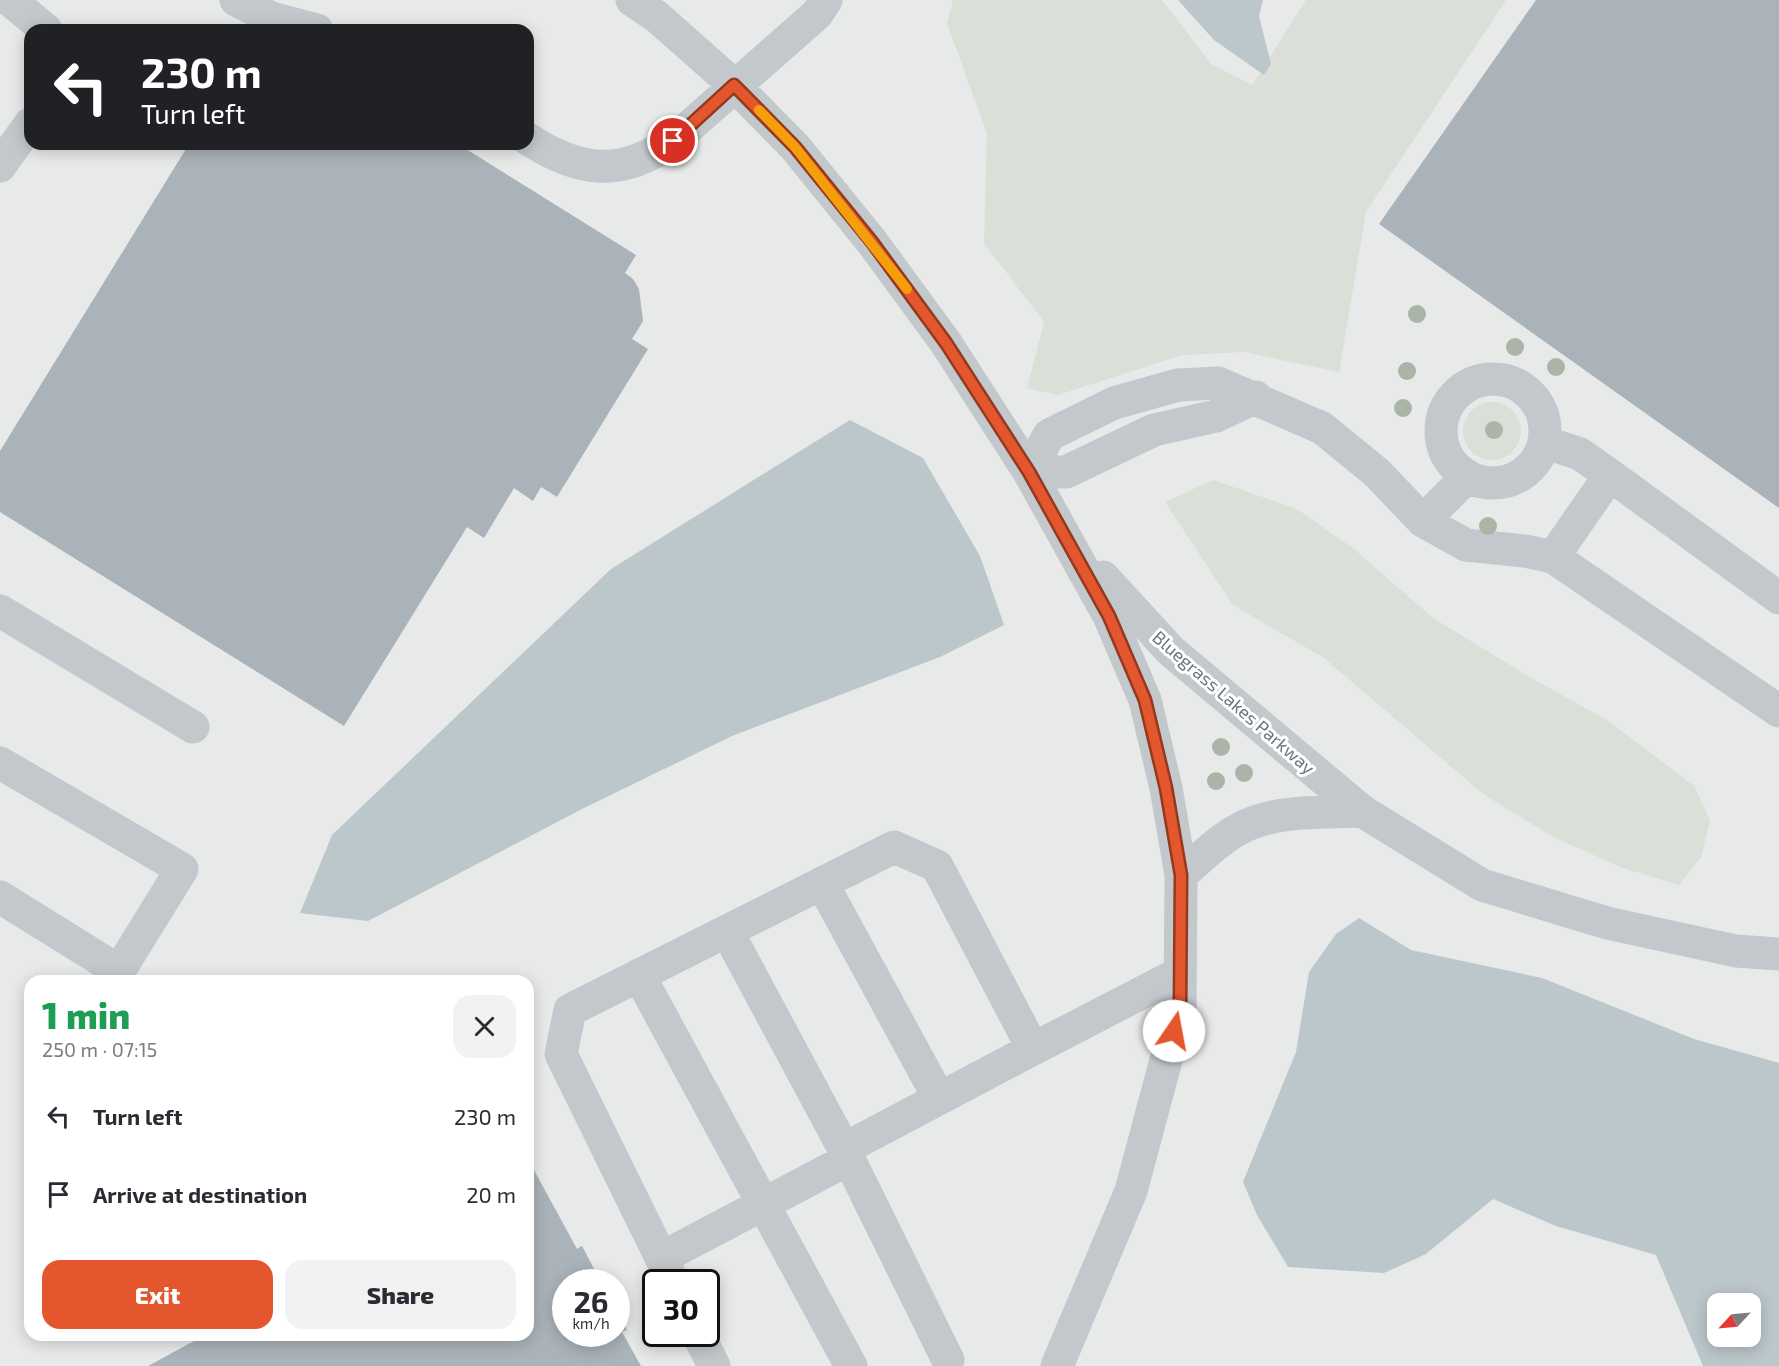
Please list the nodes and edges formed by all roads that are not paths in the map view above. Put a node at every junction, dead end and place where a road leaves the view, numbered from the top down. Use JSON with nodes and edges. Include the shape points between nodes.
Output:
{"nodes":[{"id":1,"x":10,"y":0,"type":"edge"},
{"id":2,"x":236,"y":0,"type":"edge"},
{"id":3,"x":632,"y":0,"type":"edge"},
{"id":4,"x":826,"y":0,"type":"edge"},
{"id":5,"x":39,"y":24,"type":"edge"},
{"id":6,"x":294,"y":24,"type":"edge"},
{"id":7,"x":734,"y":85,"type":"junction"},
{"id":8,"x":24,"y":132,"type":"edge"},
{"id":9,"x":534,"y":142,"type":"edge"},
{"id":10,"x":0,"y":166,"type":"edge"},
{"id":11,"x":1544,"y":442,"type":"junction"},
{"id":12,"x":1029,"y":472,"type":"junction"},
{"id":13,"x":1610,"y":475,"type":"junction"},
{"id":14,"x":1468,"y":476,"type":"junction"},
{"id":15,"x":1423,"y":521,"type":"junction"},
{"id":16,"x":1065,"y":532,"type":"junction"},
{"id":17,"x":1553,"y":557,"type":"junction"},
{"id":18,"x":1779,"y":598,"type":"edge"},
{"id":19,"x":0,"y":611,"type":"edge"},
{"id":20,"x":1779,"y":711,"type":"edge"},
{"id":21,"x":193,"y":727,"type":"dead end"},
{"id":22,"x":0,"y":763,"type":"edge"},
{"id":23,"x":1362,"y":811,"type":"junction"},
{"id":24,"x":1181,"y":875,"type":"junction"},
{"id":25,"x":822,"y":883,"type":"junction"},
{"id":26,"x":0,"y":897,"type":"edge"},
{"id":27,"x":727,"y":931,"type":"junction"},
{"id":28,"x":1779,"y":954,"type":"edge"},
{"id":29,"x":1180,"y":973,"type":"junction"},
{"id":30,"x":639,"y":975,"type":"junction"},
{"id":31,"x":1033,"y":1049,"type":"junction"},
{"id":32,"x":939,"y":1098,"type":"junction"},
{"id":33,"x":846,"y":1154,"type":"junction"},
{"id":34,"x":763,"y":1204,"type":"junction"},
{"id":35,"x":667,"y":1269,"type":"edge"},
{"id":36,"x":668,"y":1269,"type":"edge"},
{"id":37,"x":704,"y":1347,"type":"edge"},
{"id":38,"x":951,"y":1364,"type":"edge"},
{"id":39,"x":714,"y":1366,"type":"edge"},
{"id":40,"x":851,"y":1366,"type":"edge"},
{"id":41,"x":1057,"y":1366,"type":"edge"}],
"edges":[{"from":1,"to":5,"type":"street"},
{"from":2,"to":6,"type":"street"},
{"from":3,"to":7,"type":"street","name":"Bluegrass Lakes Parkway","via":[[656,16]]},
{"from":4,"to":7,"type":"street","via":[[817,14]]},
{"from":7,"to":9,"type":"street","via":[[673,141],[629,164],[590,167],[562,158]]},
{"from":7,"to":12,"type":"street","name":"Bluegrass Lakes Parkway","via":[[795,147],[872,242],[946,343]]},
{"from":8,"to":10,"type":"street"},
{"from":11,"to":13,"type":"street","via":[[1580,454]]},
{"from":11,"to":14,"type":"street","via":[[1539,457],[1514,479],[1483,482]]},
{"from":11,"to":14,"type":"street","via":[[1545,424],[1530,393],[1498,378],[1480,379],[1451,399],[1443,414],[1441,432],[1449,458]]},
{"from":12,"to":15,"type":"street","via":[[1066,472],[1154,430],[1216,416],[1256,398],[1322,428],[1376,472]]},
{"from":12,"to":16,"type":"street","name":"Bluegrass Lakes Parkway"},
{"from":13,"to":17,"type":"street"},
{"from":13,"to":18,"type":"street"},
{"from":14,"to":15,"type":"street"},
{"from":15,"to":17,"type":"street","via":[[1466,545]]},
{"from":16,"to":23,"type":"street","name":"Bluegrass Lakes Parkway","via":[[1171,651]]},
{"from":16,"to":24,"type":"street","name":"Bluegrass Lakes Parkway","via":[[1109,616],[1145,700]]},
{"from":17,"to":20,"type":"street"},
{"from":19,"to":21,"type":"street"},
{"from":22,"to":26,"type":"street","via":[[182,869],[119,971]]},
{"from":23,"to":24,"type":"street","via":[[1263,819],[1238,829]]},
{"from":23,"to":28,"type":"street","name":"Bluegrass Lakes Parkway","via":[[1482,885],[1607,923],[1736,951]]},
{"from":24,"to":29,"type":"street","name":"Bluegrass Lakes Parkway"},
{"from":25,"to":27,"type":"street"},
{"from":25,"to":31,"type":"street","via":[[894,847],[937,866]]},
{"from":25,"to":32,"type":"street"},
{"from":27,"to":30,"type":"street"},
{"from":27,"to":33,"type":"street"},
{"from":29,"to":31,"type":"street"},
{"from":29,"to":41,"type":"street","name":"Bluegrass Lakes Parkway","via":[[1180,1008],[1131,1191]]},
{"from":30,"to":34,"type":"street"},
{"from":30,"to":35,"type":"street","via":[[570,1010],[561,1054]]},
{"from":31,"to":32,"type":"street"},
{"from":32,"to":33,"type":"street"},
{"from":33,"to":34,"type":"street"},
{"from":33,"to":38,"type":"street"},
{"from":34,"to":36,"type":"street"},
{"from":34,"to":40,"type":"street"},
{"from":37,"to":39,"type":"street"}]}
